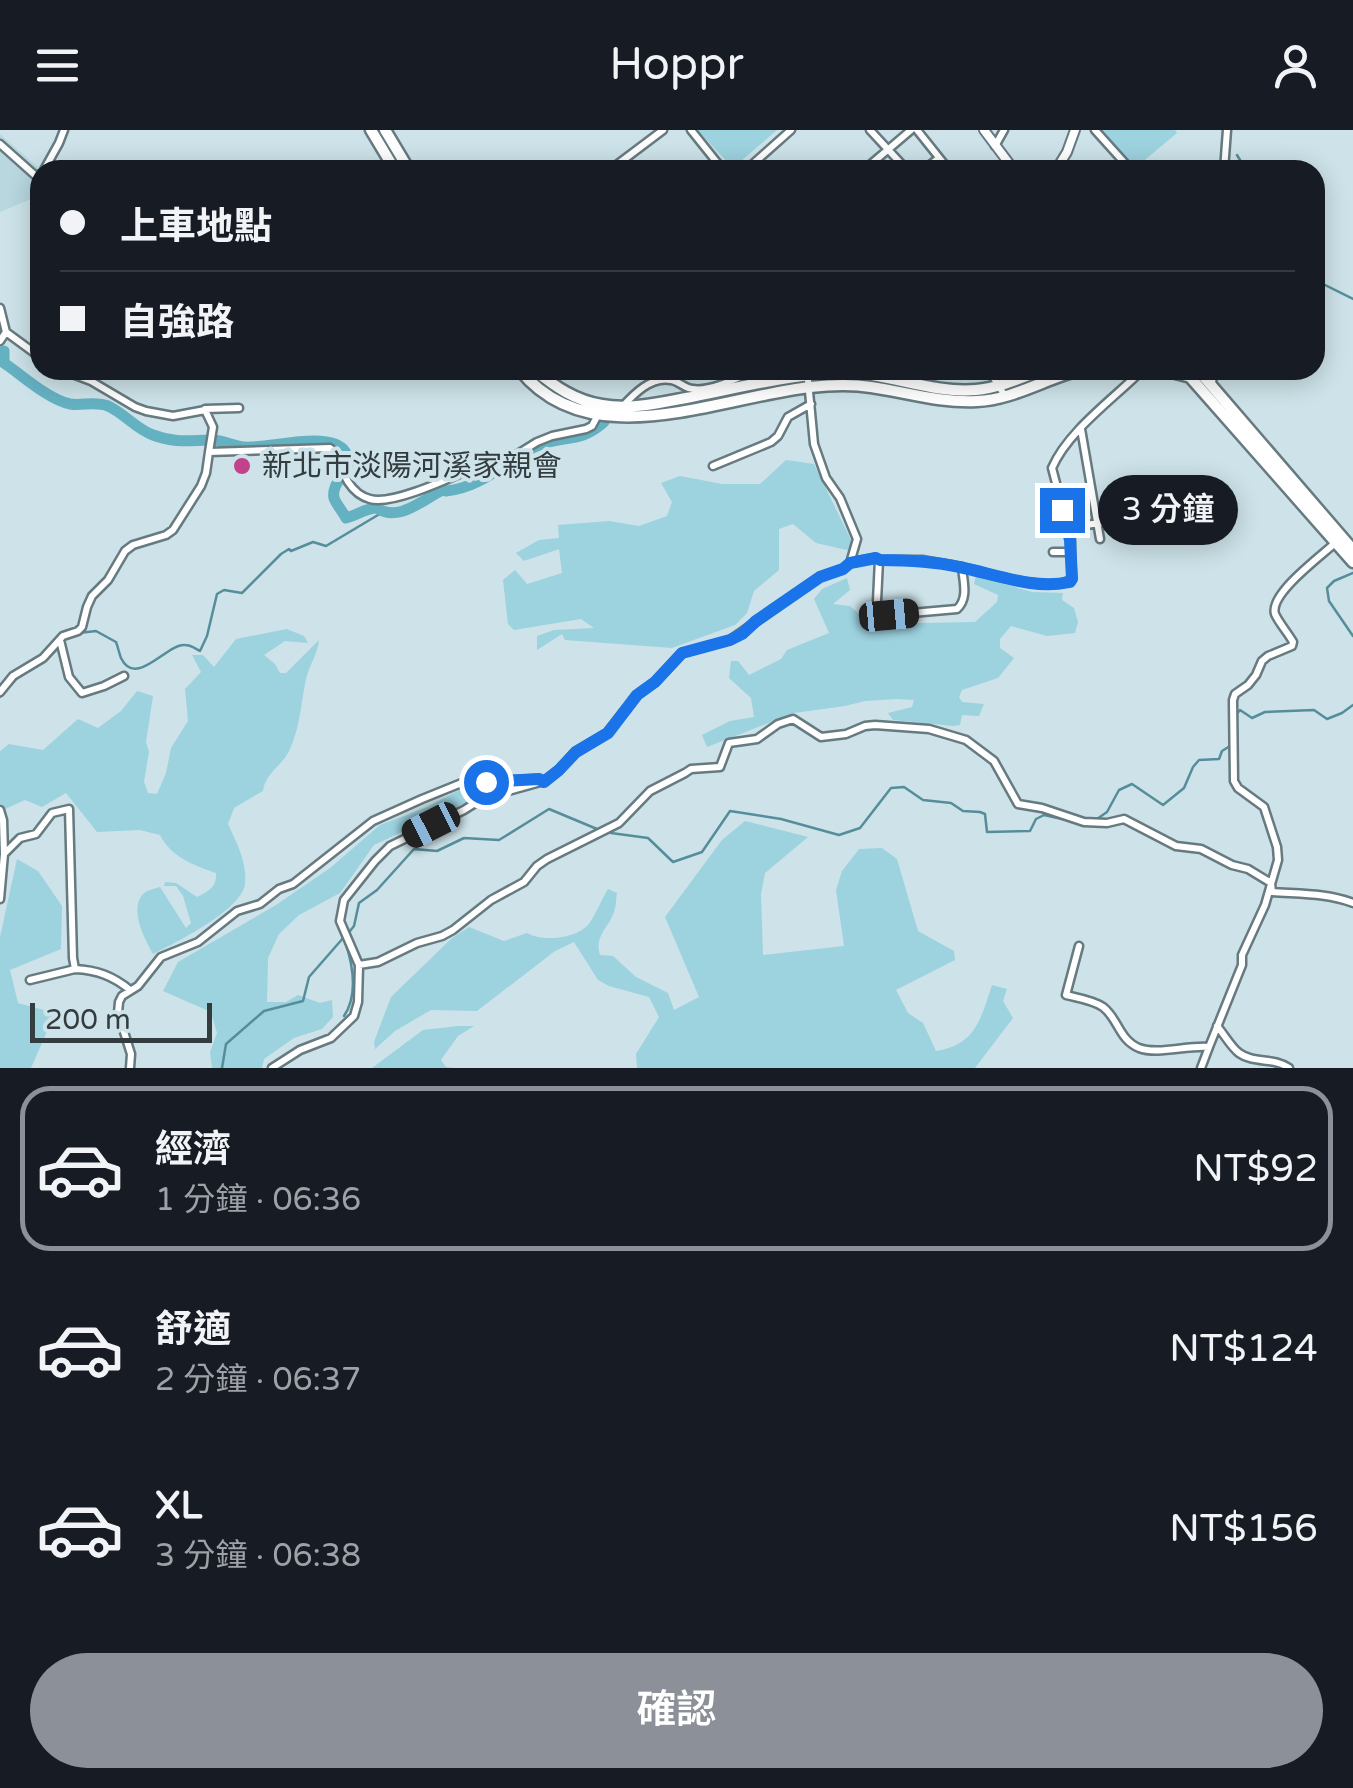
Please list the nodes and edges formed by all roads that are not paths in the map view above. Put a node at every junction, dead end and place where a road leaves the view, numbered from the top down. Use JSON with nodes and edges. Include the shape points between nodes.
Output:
{"nodes":[{"id":1,"x":64,"y":130,"type":"edge"},
{"id":2,"x":371,"y":130,"type":"edge"},
{"id":3,"x":385,"y":130,"type":"edge"},
{"id":4,"x":663,"y":130,"type":"edge"},
{"id":5,"x":690,"y":130,"type":"edge"},
{"id":6,"x":790,"y":130,"type":"edge"},
{"id":7,"x":870,"y":130,"type":"edge"},
{"id":8,"x":914,"y":130,"type":"edge"},
{"id":9,"x":984,"y":130,"type":"edge"},
{"id":10,"x":1004,"y":130,"type":"edge"},
{"id":11,"x":1094,"y":130,"type":"edge"},
{"id":12,"x":1227,"y":130,"type":"edge"},
{"id":13,"x":1075,"y":132,"type":"edge"},
{"id":14,"x":1100,"y":138,"type":"junction"},
{"id":15,"x":0,"y":144,"type":"edge"},
{"id":16,"x":995,"y":146,"type":"junction"},
{"id":17,"x":888,"y":148,"type":"junction"},
{"id":18,"x":938,"y":159,"type":"edge"},
{"id":19,"x":48,"y":160,"type":"edge"},
{"id":20,"x":389,"y":160,"type":"edge"},
{"id":21,"x":403,"y":160,"type":"edge"},
{"id":22,"x":623,"y":160,"type":"edge"},
{"id":23,"x":715,"y":160,"type":"edge"},
{"id":24,"x":757,"y":160,"type":"edge"},
{"id":25,"x":875,"y":160,"type":"edge"},
{"id":26,"x":898,"y":160,"type":"edge"},
{"id":27,"x":1006,"y":160,"type":"edge"},
{"id":28,"x":1061,"y":160,"type":"edge"},
{"id":29,"x":1121,"y":160,"type":"edge"},
{"id":30,"x":1225,"y":160,"type":"edge"},
{"id":31,"x":30,"y":171,"type":"edge"},
{"id":32,"x":0,"y":308,"type":"edge"},
{"id":33,"x":6,"y":332,"type":"junction"},
{"id":34,"x":0,"y":341,"type":"edge"},
{"id":35,"x":30,"y":349,"type":"edge"},
{"id":36,"x":86,"y":380,"type":"edge"},
{"id":37,"x":530,"y":380,"type":"edge"},
{"id":38,"x":548,"y":380,"type":"edge"},
{"id":39,"x":663,"y":380,"type":"edge"},
{"id":40,"x":663,"y":380,"type":"edge"},
{"id":41,"x":734,"y":380,"type":"edge"},
{"id":42,"x":791,"y":380,"type":"edge"},
{"id":43,"x":796,"y":380,"type":"edge"},
{"id":44,"x":808,"y":380,"type":"edge"},
{"id":45,"x":828,"y":380,"type":"edge"},
{"id":46,"x":997,"y":380,"type":"edge"},
{"id":47,"x":1023,"y":380,"type":"edge"},
{"id":48,"x":1043,"y":380,"type":"edge"},
{"id":49,"x":1132,"y":380,"type":"edge"},
{"id":50,"x":1198,"y":380,"type":"edge"},
{"id":51,"x":1204,"y":380,"type":"edge"},
{"id":52,"x":1212,"y":380,"type":"edge"},
{"id":53,"x":1212,"y":385,"type":"junction"},
{"id":54,"x":1002,"y":391,"type":"junction"},
{"id":55,"x":811,"y":404,"type":"junction"},
{"id":56,"x":622,"y":407,"type":"junction"},
{"id":57,"x":239,"y":408,"type":"dead end"},
{"id":58,"x":205,"y":410,"type":"junction"},
{"id":59,"x":600,"y":410,"type":"junction"},
{"id":60,"x":1081,"y":430,"type":"junction"},
{"id":61,"x":211,"y":444,"type":"junction"},
{"id":62,"x":714,"y":466,"type":"dead end"},
{"id":63,"x":1276,"y":469,"type":"junction"},
{"id":64,"x":1137,"y":517,"type":"dead end"},
{"id":65,"x":1096,"y":522,"type":"junction"},
{"id":66,"x":1067,"y":528,"type":"junction"},
{"id":67,"x":1338,"y":539,"type":"junction"},
{"id":68,"x":1100,"y":540,"type":"dead end"},
{"id":69,"x":1353,"y":550,"type":"edge"},
{"id":70,"x":1053,"y":552,"type":"dead end"},
{"id":71,"x":1071,"y":552,"type":"junction"},
{"id":72,"x":880,"y":560,"type":"junction"},
{"id":73,"x":1353,"y":562,"type":"edge"},
{"id":74,"x":850,"y":563,"type":"junction"},
{"id":75,"x":962,"y":567,"type":"junction"},
{"id":76,"x":60,"y":639,"type":"junction"},
{"id":77,"x":124,"y":676,"type":"dead end"},
{"id":78,"x":0,"y":692,"type":"edge"},
{"id":79,"x":544,"y":782,"type":"junction"},
{"id":80,"x":0,"y":810,"type":"edge"},
{"id":81,"x":4,"y":854,"type":"junction"},
{"id":82,"x":1271,"y":884,"type":"junction"},
{"id":83,"x":0,"y":899,"type":"edge"},
{"id":84,"x":1353,"y":902,"type":"edge"},
{"id":85,"x":1079,"y":946,"type":"dead end"},
{"id":86,"x":359,"y":965,"type":"junction"},
{"id":87,"x":76,"y":969,"type":"junction"},
{"id":88,"x":30,"y":980,"type":"dead end"},
{"id":89,"x":130,"y":990,"type":"junction"},
{"id":90,"x":1217,"y":1026,"type":"junction"},
{"id":91,"x":1209,"y":1047,"type":"junction"},
{"id":92,"x":130,"y":1068,"type":"edge"},
{"id":93,"x":272,"y":1068,"type":"edge"},
{"id":94,"x":1201,"y":1068,"type":"edge"},
{"id":95,"x":1289,"y":1068,"type":"edge"}],
"edges":[{"from":1,"to":19,"type":"street"},
{"from":2,"to":20,"type":"main road"},
{"from":3,"to":21,"type":"main road"},
{"from":4,"to":22,"type":"street"},
{"from":5,"to":23,"type":"street"},
{"from":6,"to":24,"type":"street"},
{"from":7,"to":17,"type":"street"},
{"from":8,"to":17,"type":"street"},
{"from":8,"to":18,"type":"street"},
{"from":9,"to":16,"type":"street"},
{"from":10,"to":16,"type":"street"},
{"from":11,"to":14,"type":"street"},
{"from":12,"to":30,"type":"street"},
{"from":13,"to":14,"type":"street"},
{"from":13,"to":28,"type":"street"},
{"from":14,"to":29,"type":"street"},
{"from":15,"to":31,"type":"street"},
{"from":16,"to":27,"type":"street"},
{"from":17,"to":25,"type":"street"},
{"from":17,"to":26,"type":"street"},
{"from":32,"to":33,"type":"street"},
{"from":33,"to":34,"type":"street"},
{"from":33,"to":35,"type":"street"},
{"from":36,"to":58,"type":"street","via":[[146,411],[173,416]]},
{"from":37,"to":59,"type":"main road","via":[[570,407]]},
{"from":38,"to":59,"type":"main road"},
{"from":39,"to":41,"type":"street","via":[[693,390]]},
{"from":40,"to":56,"type":"street","via":[[637,391]]},
{"from":42,"to":56,"type":"main road"},
{"from":43,"to":59,"type":"main road","via":[[645,418]]},
{"from":44,"to":55,"type":"street"},
{"from":45,"to":54,"type":"main road","via":[[946,402],[981,402]]},
{"from":46,"to":54,"type":"street"},
{"from":47,"to":54,"type":"main road"},
{"from":48,"to":54,"type":"main road"},
{"from":49,"to":60,"type":"street"},
{"from":50,"to":63,"type":"main road"},
{"from":51,"to":53,"type":"main road"},
{"from":52,"to":53,"type":"street"},
{"from":53,"to":63,"type":"main road"},
{"from":55,"to":62,"type":"street","via":[[788,417],[771,442]]},
{"from":55,"to":74,"type":"street","via":[[814,444],[857,539]]},
{"from":56,"to":59,"type":"main road"},
{"from":57,"to":58,"type":"street"},
{"from":58,"to":61,"type":"street"},
{"from":59,"to":61,"type":"street","via":[[592,426],[537,442],[495,468],[482,464],[380,500],[360,494],[330,448]]},
{"from":60,"to":65,"type":"street"},
{"from":60,"to":66,"type":"street","via":[[1052,468]]},
{"from":61,"to":76,"type":"street","via":[[206,474],[179,523],[125,551],[92,596],[82,627]]},
{"from":63,"to":67,"type":"main road"},
{"from":64,"to":65,"type":"street"},
{"from":65,"to":66,"type":"street"},
{"from":65,"to":68,"type":"street"},
{"from":66,"to":71,"type":"street"},
{"from":67,"to":69,"type":"main road"},
{"from":67,"to":73,"type":"main road"},
{"from":67,"to":82,"type":"street","via":[[1277,598],[1275,614],[1292,646],[1268,656],[1233,700],[1234,782],[1264,806],[1277,847]]},
{"from":70,"to":71,"type":"street"},
{"from":71,"to":75,"type":"street","via":[[1072,579],[1066,584],[1020,582]]},
{"from":72,"to":74,"type":"street"},
{"from":72,"to":75,"type":"street"},
{"from":72,"to":75,"type":"street","via":[[878,609],[889,615],[957,609],[964,599]]},
{"from":74,"to":79,"type":"street","via":[[730,640],[682,653],[608,733]]},
{"from":76,"to":77,"type":"street","via":[[69,677],[82,693]]},
{"from":76,"to":78,"type":"street"},
{"from":79,"to":86,"type":"street","via":[[483,798],[390,846],[344,900],[340,921]]},
{"from":79,"to":89,"type":"street","via":[[464,782],[379,818],[293,884],[161,957]]},
{"from":80,"to":81,"type":"street"},
{"from":81,"to":83,"type":"street"},
{"from":81,"to":87,"type":"street","via":[[20,838],[36,834],[52,813],[69,809]]},
{"from":82,"to":84,"type":"street","via":[[1272,892]]},
{"from":82,"to":86,"type":"street","via":[[1248,868],[1176,846],[1124,819],[1084,822],[1018,804],[994,760],[966,740],[875,725],[820,737],[793,719],[757,739],[729,742],[716,769],[691,770],[650,791],[619,823],[547,859],[453,930]]},
{"from":82,"to":90,"type":"street"},
{"from":85,"to":91,"type":"street","via":[[1066,995],[1107,1010],[1135,1047]]},
{"from":86,"to":93,"type":"street","via":[[354,1016],[331,1038]]},
{"from":87,"to":88,"type":"street"},
{"from":87,"to":89,"type":"street","via":[[104,974]]},
{"from":89,"to":92,"type":"street","via":[[118,1013]]},
{"from":90,"to":91,"type":"street"},
{"from":90,"to":95,"type":"street","via":[[1240,1053]]},
{"from":91,"to":94,"type":"street"}]}
